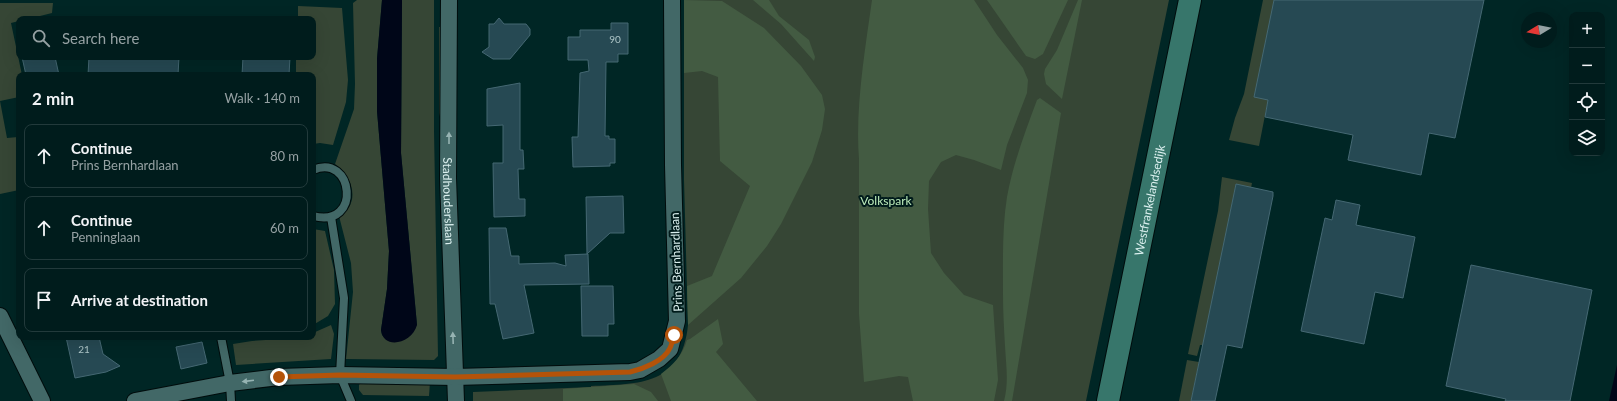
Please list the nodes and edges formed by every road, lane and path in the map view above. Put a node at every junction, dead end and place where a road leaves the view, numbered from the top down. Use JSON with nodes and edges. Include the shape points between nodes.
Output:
{"nodes":[{"id":1,"x":449,"y":0,"type":"edge"},
{"id":2,"x":672,"y":0,"type":"edge"},
{"id":3,"x":1190,"y":0,"type":"edge"},
{"id":4,"x":316,"y":170,"type":"edge"},
{"id":5,"x":316,"y":217,"type":"edge"},
{"id":6,"x":331,"y":217,"type":"junction"},
{"id":7,"x":0,"y":316,"type":"edge"},
{"id":8,"x":221,"y":340,"type":"edge"},
{"id":9,"x":340,"y":375,"type":"junction"},
{"id":10,"x":455,"y":377,"type":"junction"},
{"id":11,"x":230,"y":383,"type":"junction"},
{"id":12,"x":42,"y":401,"type":"edge"},
{"id":13,"x":135,"y":401,"type":"edge"},
{"id":14,"x":231,"y":401,"type":"edge"},
{"id":15,"x":351,"y":401,"type":"edge"},
{"id":16,"x":456,"y":401,"type":"edge"},
{"id":17,"x":1108,"y":401,"type":"edge"}],
"edges":[{"from":10,"to":1,"type":"street","name":"Stadhouderslaan","one_way":true,"via":[[448,178]]},
{"from":2,"to":10,"type":"street","name":"Prins Bernhardlaan","via":[[677,321],[670,349],[640,370],[630,372]]},
{"from":3,"to":17,"type":"street","name":"Westfrankelandsedijk"},
{"from":4,"to":6,"type":"lane","via":[[335,170],[347,185],[348,195],[345,204]]},
{"from":5,"to":6,"type":"lane"},
{"from":6,"to":9,"type":"lane","via":[[344,298]]},
{"from":7,"to":12,"type":"street"},
{"from":8,"to":11,"type":"lane"},
{"from":9,"to":10,"type":"street","name":"Prins Bernhardlaan"},
{"from":9,"to":11,"type":"street","name":"Prins Bernhardlaan","one_way":true,"via":[[279,377]]},
{"from":9,"to":15,"type":"lane"},
{"from":10,"to":16,"type":"street","name":"Stadhouderslaan"},
{"from":11,"to":13,"type":"street","name":"Prins Bernhardlaan"},
{"from":11,"to":14,"type":"lane"}]}
